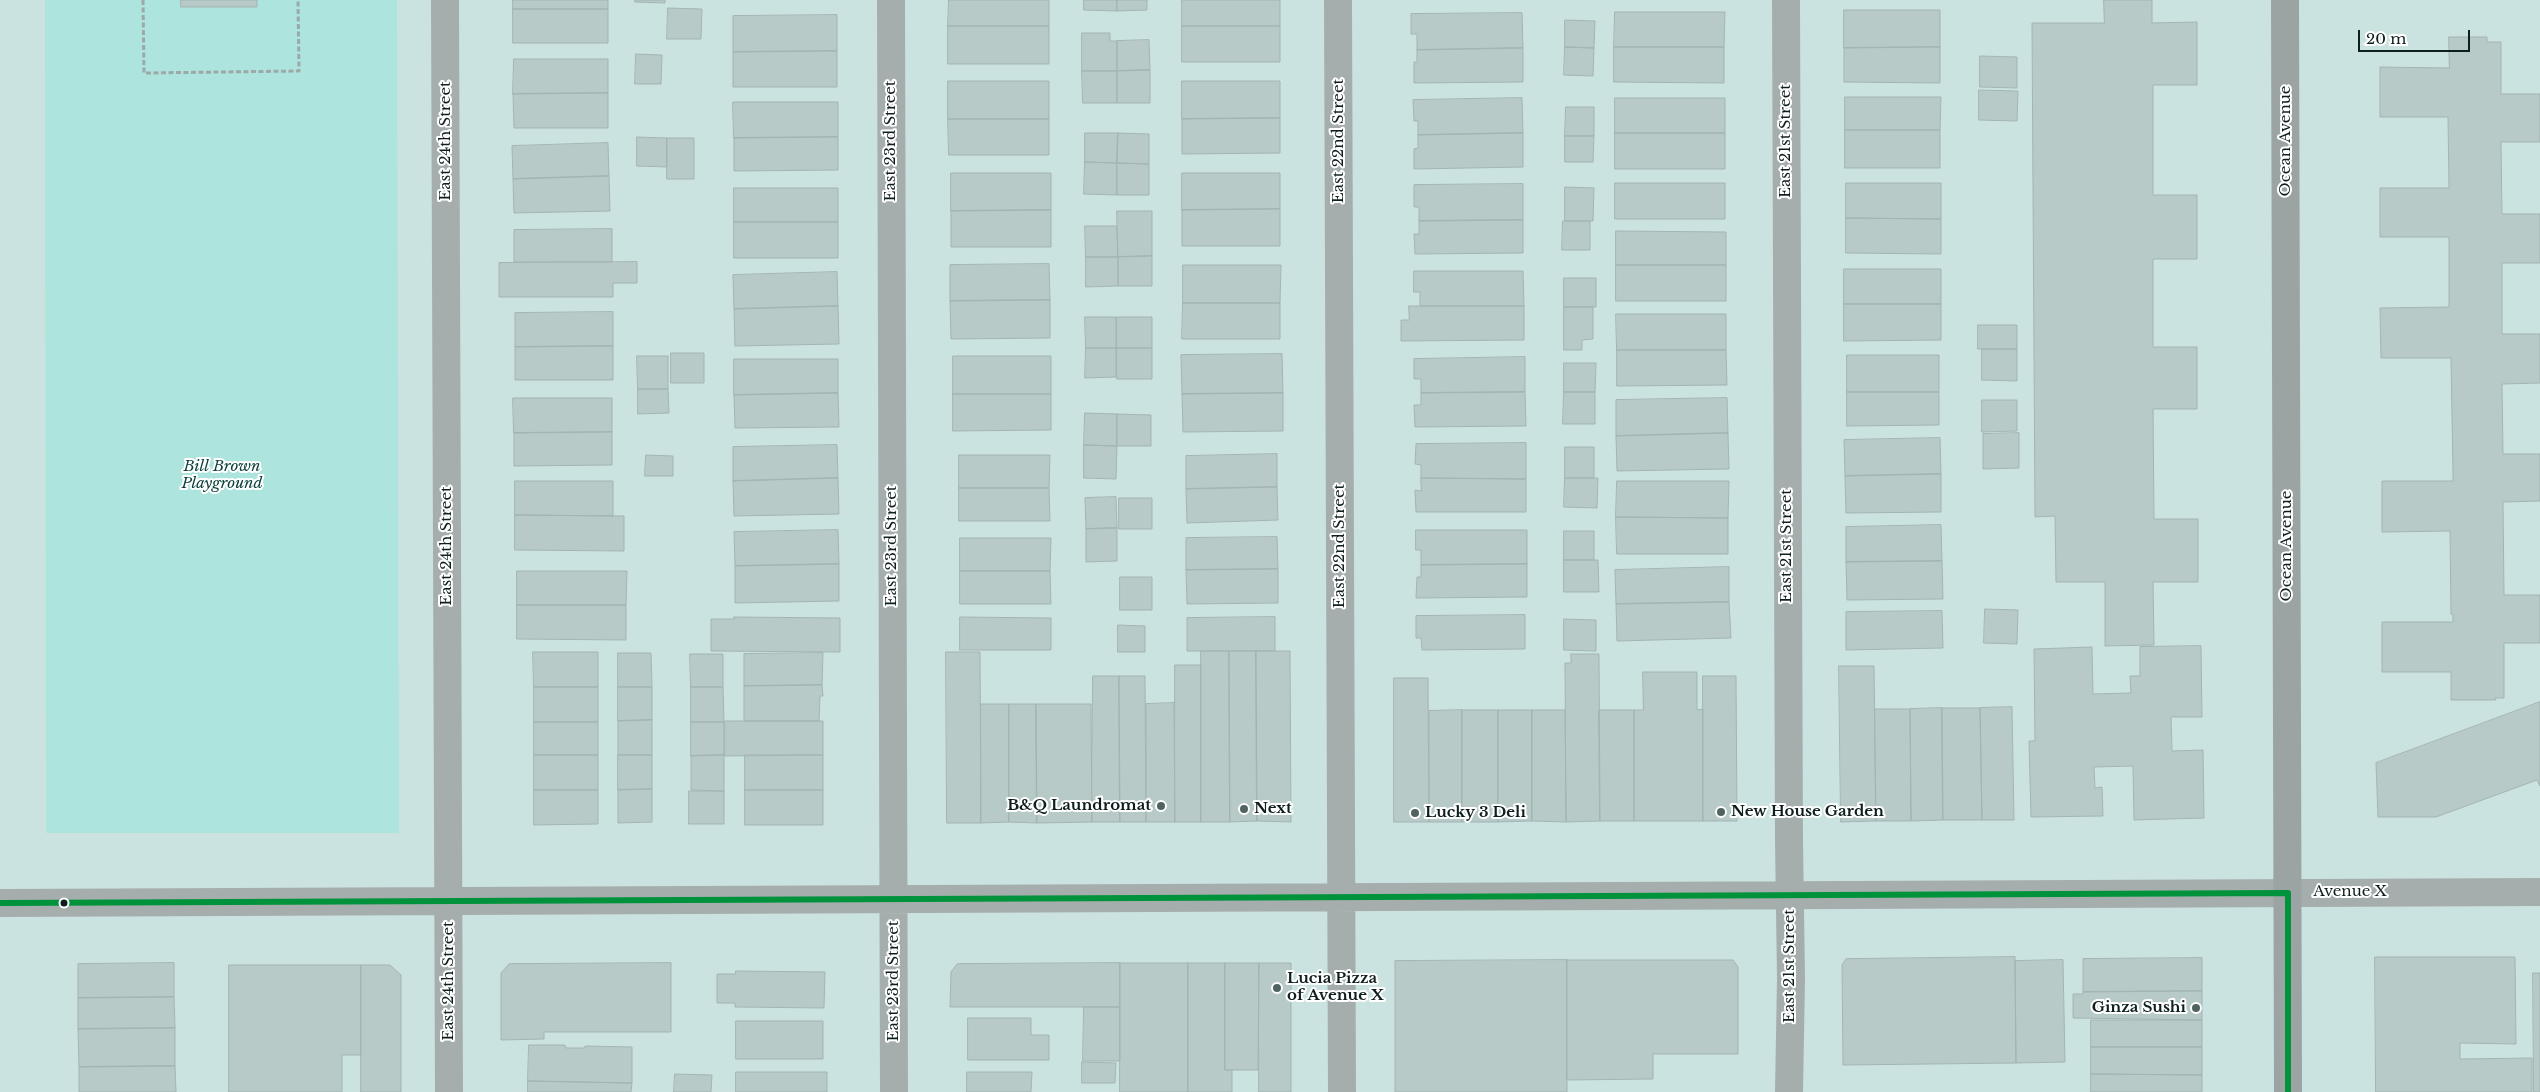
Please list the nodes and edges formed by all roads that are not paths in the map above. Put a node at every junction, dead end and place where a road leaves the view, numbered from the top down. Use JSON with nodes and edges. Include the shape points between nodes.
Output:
{"nodes":[{"id":1,"x":445,"y":0,"type":"edge"},
{"id":2,"x":891,"y":0,"type":"edge"},
{"id":3,"x":1338,"y":0,"type":"edge"},
{"id":4,"x":1786,"y":0,"type":"edge"},
{"id":5,"x":2285,"y":0,"type":"edge"},
{"id":6,"x":2540,"y":892,"type":"edge"},
{"id":7,"x":2288,"y":893,"type":"junction"},
{"id":8,"x":1790,"y":895,"type":"junction"},
{"id":9,"x":1341,"y":897,"type":"junction"},
{"id":10,"x":894,"y":899,"type":"junction"},
{"id":11,"x":449,"y":901,"type":"junction"},
{"id":12,"x":0,"y":903,"type":"edge"},
{"id":13,"x":449,"y":1092,"type":"edge"},
{"id":14,"x":894,"y":1092,"type":"edge"},
{"id":15,"x":1342,"y":1092,"type":"edge"},
{"id":16,"x":1789,"y":1092,"type":"edge"},
{"id":17,"x":2288,"y":1092,"type":"edge"}],
"edges":[{"from":1,"to":11,"type":"street","name":"East 24th Street"},
{"from":2,"to":10,"type":"street","name":"East 23rd Street"},
{"from":3,"to":9,"type":"street","name":"East 22nd Street"},
{"from":4,"to":8,"type":"street","name":"East 21st Street"},
{"from":5,"to":7,"type":"main road","name":"Ocean Avenue"},
{"from":6,"to":7,"type":"street","name":"Avenue X"},
{"from":7,"to":8,"type":"street","name":"Avenue X"},
{"from":7,"to":17,"type":"main road","name":"Ocean Avenue"},
{"from":8,"to":9,"type":"street","name":"Avenue X"},
{"from":8,"to":16,"type":"street","name":"East 21st Street"},
{"from":9,"to":10,"type":"street","name":"Avenue X"},
{"from":9,"to":15,"type":"street","name":"East 22nd Street"},
{"from":10,"to":11,"type":"street","name":"Avenue X"},
{"from":10,"to":14,"type":"street","name":"East 23rd Street"},
{"from":11,"to":12,"type":"street","name":"Avenue X"},
{"from":11,"to":13,"type":"street","name":"East 24th Street"}]}
